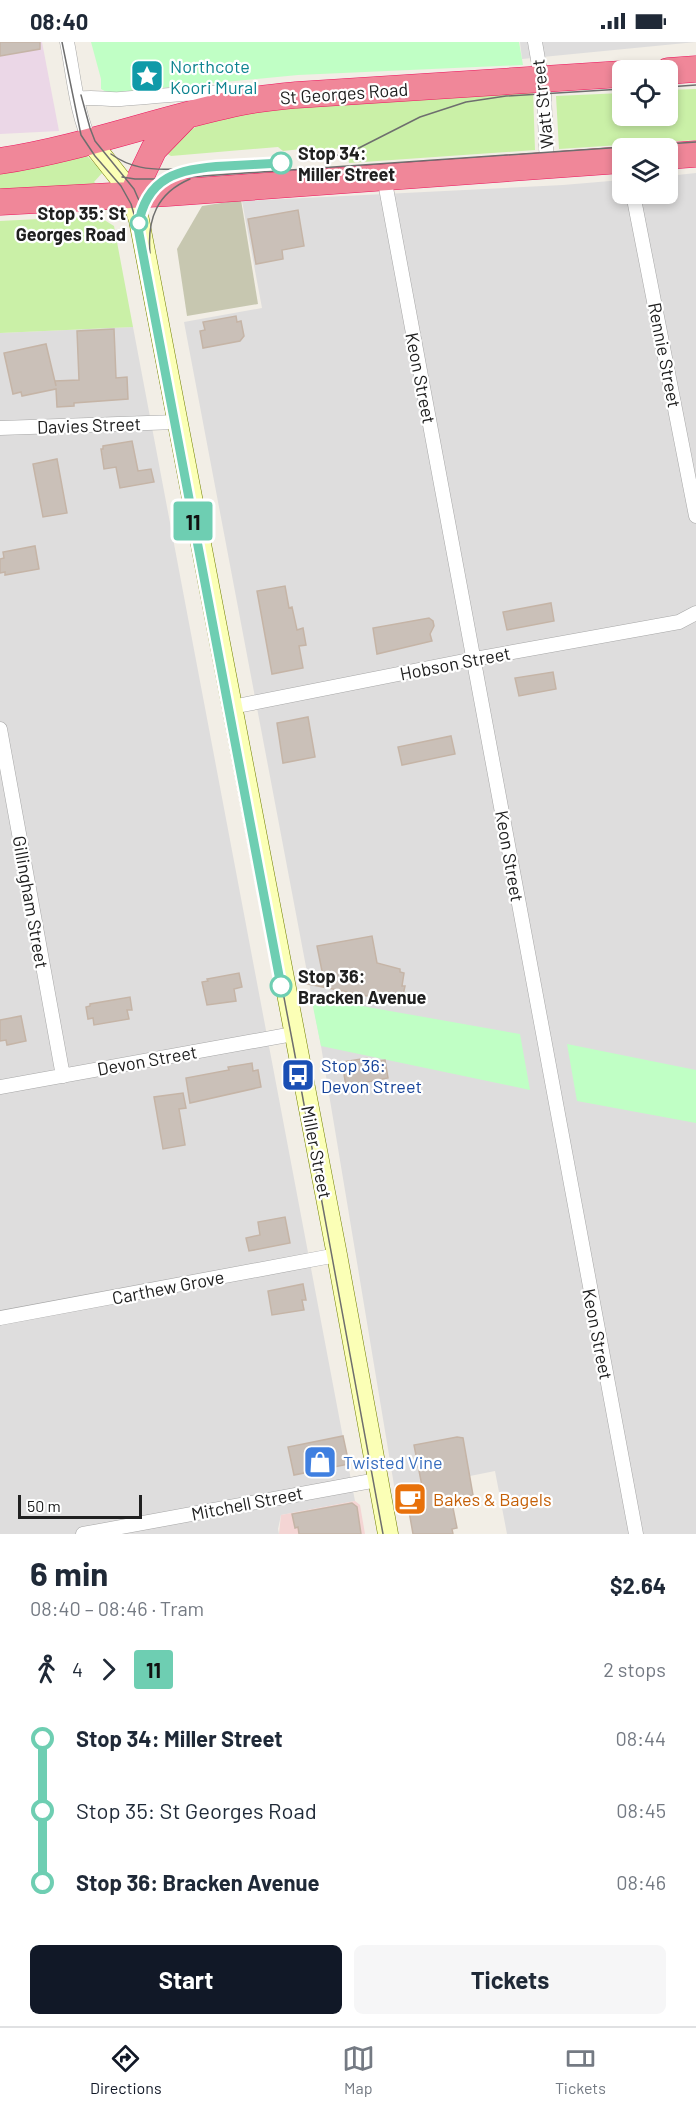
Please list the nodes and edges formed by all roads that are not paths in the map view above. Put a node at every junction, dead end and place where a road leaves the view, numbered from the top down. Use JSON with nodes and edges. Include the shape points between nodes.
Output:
{"nodes":[{"id":1,"x":67,"y":42,"type":"edge"},
{"id":2,"x":535,"y":42,"type":"edge"},
{"id":3,"x":696,"y":69,"type":"edge"},
{"id":4,"x":678,"y":70,"type":"edge"},
{"id":5,"x":612,"y":75,"type":"edge"},
{"id":6,"x":542,"y":79,"type":"junction"},
{"id":7,"x":296,"y":95,"type":"junction"},
{"id":8,"x":78,"y":99,"type":"junction"},
{"id":9,"x":188,"y":115,"type":"junction"},
{"id":10,"x":92,"y":142,"type":"junction"},
{"id":11,"x":696,"y":154,"type":"edge"},
{"id":12,"x":678,"y":155,"type":"edge"},
{"id":13,"x":0,"y":161,"type":"edge"},
{"id":14,"x":612,"y":161,"type":"edge"},
{"id":15,"x":548,"y":166,"type":"junction"},
{"id":16,"x":384,"y":177,"type":"junction"},
{"id":17,"x":132,"y":195,"type":"junction"},
{"id":18,"x":0,"y":202,"type":"edge"},
{"id":19,"x":635,"y":204,"type":"edge"},
{"id":20,"x":177,"y":422,"type":"junction"},
{"id":21,"x":0,"y":428,"type":"edge"},
{"id":22,"x":696,"y":516,"type":"edge"},
{"id":23,"x":696,"y":613,"type":"edge"},
{"id":24,"x":679,"y":622,"type":"junction"},
{"id":25,"x":696,"y":625,"type":"edge"},
{"id":26,"x":474,"y":659,"type":"junction"},
{"id":27,"x":232,"y":706,"type":"junction"},
{"id":28,"x":0,"y":729,"type":"edge"},
{"id":29,"x":294,"y":1034,"type":"junction"},
{"id":30,"x":63,"y":1076,"type":"junction"},
{"id":31,"x":0,"y":1087,"type":"edge"},
{"id":32,"x":336,"y":1255,"type":"junction"},
{"id":33,"x":0,"y":1318,"type":"edge"},
{"id":34,"x":377,"y":1480,"type":"junction"},
{"id":35,"x":82,"y":1534,"type":"edge"},
{"id":36,"x":388,"y":1534,"type":"edge"},
{"id":37,"x":636,"y":1534,"type":"edge"}],
"edges":[{"from":1,"to":8,"type":"street","name":"Miller Street"},
{"from":2,"to":6,"type":"street","name":"Watt Street"},
{"from":3,"to":4,"type":"highway"},
{"from":5,"to":6,"type":"highway","name":"St Georges Road"},
{"from":6,"to":7,"type":"highway","name":"St Georges Road"},
{"from":6,"to":15,"type":"street","name":"Watt Street"},
{"from":7,"to":8,"type":"street","via":[[209,92]]},
{"from":7,"to":9,"type":"highway","name":"St Georges Road","via":[[250,100]]},
{"from":8,"to":10,"type":"street","name":"Miller Street"},
{"from":9,"to":10,"type":"highway","name":"St Georges Road"},
{"from":9,"to":17,"type":"highway","via":[[154,149]]},
{"from":10,"to":13,"type":"highway","name":"St Georges Road"},
{"from":10,"to":17,"type":"street","name":"Miller Street"},
{"from":11,"to":12,"type":"highway"},
{"from":14,"to":15,"type":"highway"},
{"from":15,"to":16,"type":"highway"},
{"from":16,"to":17,"type":"highway"},
{"from":16,"to":26,"type":"street","name":"Keon Street"},
{"from":17,"to":18,"type":"highway"},
{"from":17,"to":20,"type":"street","name":"Miller Street"},
{"from":19,"to":22,"type":"street","name":"Rennie Street"},
{"from":20,"to":21,"type":"street","name":"Davies Street"},
{"from":20,"to":27,"type":"street","name":"Miller Street"},
{"from":23,"to":24,"type":"street","name":"Hobson Street"},
{"from":24,"to":25,"type":"street","name":"Hobson Street"},
{"from":24,"to":26,"type":"street","name":"Hobson Street"},
{"from":26,"to":27,"type":"street","name":"Hobson Street"},
{"from":26,"to":37,"type":"street","name":"Keon Street"},
{"from":27,"to":29,"type":"street","name":"Miller Street"},
{"from":28,"to":30,"type":"street","name":"Gillingham Street"},
{"from":29,"to":30,"type":"street","name":"Devon Street"},
{"from":29,"to":32,"type":"street","name":"Miller Street"},
{"from":30,"to":31,"type":"street","name":"Devon Street"},
{"from":32,"to":33,"type":"street","name":"Carthew Grove"},
{"from":32,"to":34,"type":"street","name":"Miller Street"},
{"from":34,"to":35,"type":"street","name":"Mitchell Street"},
{"from":34,"to":36,"type":"street","name":"Miller Street"}]}
